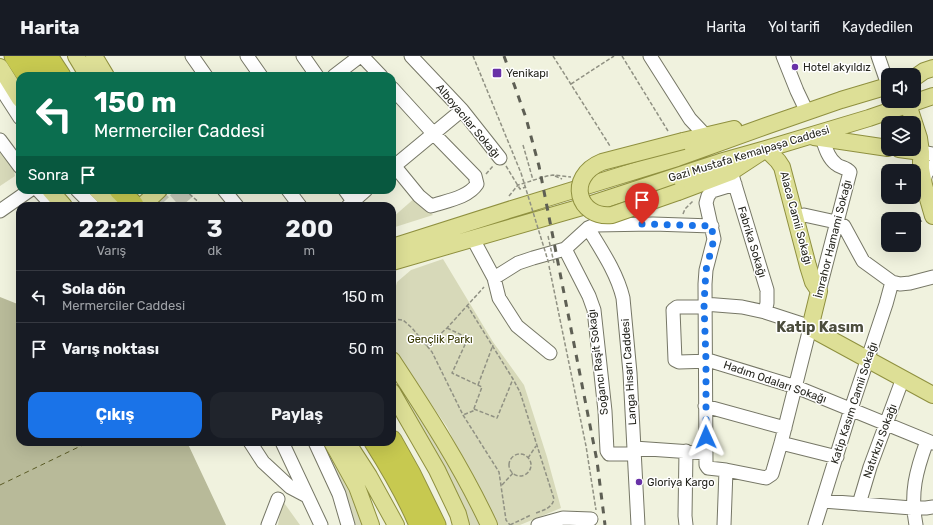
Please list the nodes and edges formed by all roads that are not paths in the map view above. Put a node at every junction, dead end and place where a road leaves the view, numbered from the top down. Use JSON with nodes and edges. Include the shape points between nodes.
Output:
{"nodes":[{"id":1,"x":14,"y":56,"type":"edge"},
{"id":2,"x":30,"y":56,"type":"edge"},
{"id":3,"x":48,"y":56,"type":"edge"},
{"id":4,"x":76,"y":56,"type":"edge"},
{"id":5,"x":94,"y":56,"type":"edge"},
{"id":6,"x":192,"y":56,"type":"edge"},
{"id":7,"x":247,"y":56,"type":"edge"},
{"id":8,"x":303,"y":56,"type":"edge"},
{"id":9,"x":361,"y":56,"type":"edge"},
{"id":10,"x":411,"y":56,"type":"edge"},
{"id":11,"x":650,"y":56,"type":"edge"},
{"id":12,"x":783,"y":56,"type":"edge"},
{"id":13,"x":878,"y":56,"type":"edge"},
{"id":14,"x":0,"y":67,"type":"edge"},
{"id":15,"x":882,"y":68,"type":"edge"},
{"id":16,"x":933,"y":68,"type":"edge"},
{"id":17,"x":24,"y":72,"type":"edge"},
{"id":18,"x":40,"y":72,"type":"edge"},
{"id":19,"x":58,"y":72,"type":"edge"},
{"id":20,"x":86,"y":72,"type":"edge"},
{"id":21,"x":104,"y":72,"type":"edge"},
{"id":22,"x":203,"y":72,"type":"edge"},
{"id":23,"x":258,"y":72,"type":"edge"},
{"id":24,"x":314,"y":72,"type":"edge"},
{"id":25,"x":339,"y":72,"type":"edge"},
{"id":26,"x":377,"y":72,"type":"edge"},
{"id":27,"x":921,"y":73,"type":"edge"},
{"id":28,"x":933,"y":75,"type":"edge"},
{"id":29,"x":921,"y":78,"type":"edge"},
{"id":30,"x":0,"y":87,"type":"edge"},
{"id":31,"x":881,"y":87,"type":"edge"},
{"id":32,"x":396,"y":92,"type":"edge"},
{"id":33,"x":16,"y":93,"type":"edge"},
{"id":34,"x":933,"y":97,"type":"edge"},
{"id":35,"x":921,"y":100,"type":"edge"},
{"id":36,"x":894,"y":108,"type":"edge"},
{"id":37,"x":462,"y":110,"type":"junction"},
{"id":38,"x":16,"y":112,"type":"edge"},
{"id":39,"x":807,"y":112,"type":"junction"},
{"id":40,"x":921,"y":120,"type":"edge"},
{"id":41,"x":766,"y":126,"type":"junction"},
{"id":42,"x":433,"y":133,"type":"junction"},
{"id":43,"x":705,"y":135,"type":"junction"},
{"id":44,"x":816,"y":137,"type":"junction"},
{"id":45,"x":0,"y":140,"type":"edge"},
{"id":46,"x":921,"y":140,"type":"edge"},
{"id":47,"x":881,"y":147,"type":"edge"},
{"id":48,"x":766,"y":149,"type":"junction"},
{"id":49,"x":927,"y":153,"type":"edge"},
{"id":50,"x":500,"y":158,"type":"road end"},
{"id":51,"x":16,"y":162,"type":"edge"},
{"id":52,"x":396,"y":163,"type":"edge"},
{"id":53,"x":933,"y":166,"type":"edge"},
{"id":54,"x":396,"y":169,"type":"edge"},
{"id":55,"x":733,"y":178,"type":"junction"},
{"id":56,"x":924,"y":185,"type":"junction"},
{"id":57,"x":24,"y":194,"type":"edge"},
{"id":58,"x":42,"y":194,"type":"edge"},
{"id":59,"x":54,"y":194,"type":"edge"},
{"id":60,"x":82,"y":194,"type":"edge"},
{"id":61,"x":101,"y":194,"type":"edge"},
{"id":62,"x":125,"y":194,"type":"edge"},
{"id":63,"x":149,"y":194,"type":"edge"},
{"id":64,"x":227,"y":194,"type":"edge"},
{"id":65,"x":361,"y":194,"type":"edge"},
{"id":66,"x":135,"y":200,"type":"edge"},
{"id":67,"x":49,"y":202,"type":"edge"},
{"id":68,"x":60,"y":202,"type":"edge"},
{"id":69,"x":89,"y":202,"type":"edge"},
{"id":70,"x":110,"y":202,"type":"edge"},
{"id":71,"x":234,"y":202,"type":"edge"},
{"id":72,"x":352,"y":202,"type":"edge"},
{"id":73,"x":0,"y":211,"type":"edge"},
{"id":74,"x":933,"y":216,"type":"edge"},
{"id":75,"x":796,"y":217,"type":"junction"},
{"id":76,"x":836,"y":222,"type":"junction"},
{"id":77,"x":712,"y":226,"type":"junction"},
{"id":78,"x":588,"y":228,"type":"junction"},
{"id":79,"x":473,"y":239,"type":"junction"},
{"id":80,"x":396,"y":246,"type":"edge"},
{"id":81,"x":565,"y":250,"type":"junction"},
{"id":82,"x":396,"y":262,"type":"edge"},
{"id":83,"x":933,"y":276,"type":"edge"},
{"id":84,"x":494,"y":278,"type":"junction"},
{"id":85,"x":892,"y":282,"type":"junction"},
{"id":86,"x":819,"y":291,"type":"junction"},
{"id":87,"x":704,"y":305,"type":"junction"},
{"id":88,"x":765,"y":312,"type":"junction"},
{"id":89,"x":810,"y":328,"type":"junction"},
{"id":90,"x":550,"y":353,"type":"dead end"},
{"id":91,"x":868,"y":359,"type":"junction"},
{"id":92,"x":706,"y":361,"type":"junction"},
{"id":93,"x":396,"y":366,"type":"edge"},
{"id":94,"x":903,"y":378,"type":"junction"},
{"id":95,"x":796,"y":387,"type":"junction"},
{"id":96,"x":933,"y":395,"type":"edge"},
{"id":97,"x":396,"y":399,"type":"edge"},
{"id":98,"x":705,"y":406,"type":"junction"},
{"id":99,"x":851,"y":409,"type":"junction"},
{"id":100,"x":396,"y":418,"type":"edge"},
{"id":101,"x":885,"y":423,"type":"junction"},
{"id":102,"x":785,"y":428,"type":"junction"},
{"id":103,"x":930,"y":442,"type":"edge"},
{"id":104,"x":781,"y":443,"type":"junction"},
{"id":105,"x":253,"y":446,"type":"edge"},
{"id":106,"x":284,"y":446,"type":"edge"},
{"id":107,"x":318,"y":446,"type":"edge"},
{"id":108,"x":334,"y":446,"type":"edge"},
{"id":109,"x":350,"y":446,"type":"edge"},
{"id":110,"x":376,"y":446,"type":"edge"},
{"id":111,"x":395,"y":446,"type":"edge"},
{"id":112,"x":634,"y":451,"type":"junction"},
{"id":113,"x":686,"y":451,"type":"junction"},
{"id":114,"x":706,"y":452,"type":"junction"},
{"id":115,"x":836,"y":457,"type":"junction"},
{"id":116,"x":726,"y":470,"type":"junction"},
{"id":117,"x":307,"y":496,"type":"junction"},
{"id":118,"x":278,"y":499,"type":"dead end"},
{"id":119,"x":823,"y":501,"type":"junction"},
{"id":120,"x":859,"y":504,"type":"junction"},
{"id":121,"x":933,"y":507,"type":"edge"},
{"id":122,"x":912,"y":508,"type":"junction"},
{"id":123,"x":593,"y":515,"type":"road end"},
{"id":124,"x":347,"y":524,"type":"edge"},
{"id":125,"x":268,"y":525,"type":"edge"},
{"id":126,"x":321,"y":525,"type":"edge"},
{"id":127,"x":371,"y":525,"type":"edge"},
{"id":128,"x":396,"y":525,"type":"edge"},
{"id":129,"x":419,"y":525,"type":"edge"},
{"id":130,"x":436,"y":525,"type":"edge"},
{"id":131,"x":454,"y":525,"type":"edge"},
{"id":132,"x":461,"y":525,"type":"edge"},
{"id":133,"x":489,"y":525,"type":"edge"},
{"id":134,"x":538,"y":525,"type":"edge"},
{"id":135,"x":638,"y":525,"type":"edge"},
{"id":136,"x":686,"y":525,"type":"edge"},
{"id":137,"x":724,"y":525,"type":"edge"},
{"id":138,"x":816,"y":525,"type":"edge"},
{"id":139,"x":916,"y":525,"type":"edge"}],
"edges":[{"from":1,"to":17,"type":"highway"},
{"from":2,"to":18,"type":"highway"},
{"from":3,"to":19,"type":"highway"},
{"from":4,"to":20,"type":"main road"},
{"from":5,"to":21,"type":"main road"},
{"from":6,"to":22,"type":"street"},
{"from":7,"to":23,"type":"street"},
{"from":8,"to":24,"type":"street"},
{"from":9,"to":25,"type":"street"},
{"from":9,"to":26,"type":"street"},
{"from":10,"to":37,"type":"street","name":"Alboyacılar Sokağı"},
{"from":11,"to":43,"type":"street","via":[[690,119]]},
{"from":12,"to":39,"type":"street"},
{"from":13,"to":15,"type":"street"},
{"from":14,"to":33,"type":"main road"},
{"from":16,"to":27,"type":"main road"},
{"from":28,"to":29,"type":"main road"},
{"from":30,"to":38,"type":"street"},
{"from":31,"to":39,"type":"main road","name":"Gazi Mustafa Kemalpaşa Caddesi"},
{"from":32,"to":42,"type":"street"},
{"from":34,"to":35,"type":"main road","name":"Gazi Mustafa Kemalpaşa Caddesi"},
{"from":34,"to":40,"type":"main road"},
{"from":36,"to":44,"type":"main road","name":"Gazi Mustafa Kemalpaşa Caddesi"},
{"from":37,"to":42,"type":"street"},
{"from":37,"to":50,"type":"street","name":"Alboyacılar Sokağı"},
{"from":39,"to":41,"type":"main road","name":"Gazi Mustafa Kemalpaşa Caddesi"},
{"from":41,"to":43,"type":"main road"},
{"from":41,"to":80,"type":"main road","name":"Gazi Mustafa Kemalpaşa Caddesi","via":[[677,158]]},
{"from":42,"to":52,"type":"street"},
{"from":42,"to":54,"type":"street","via":[[475,176],[477,184],[474,189],[431,206]]},
{"from":43,"to":55,"type":"main road","bridge":true,"via":[[676,138],[593,165],[583,174],[580,181],[582,199],[598,214],[612,215],[678,192]]},
{"from":44,"to":47,"type":"main road"},
{"from":44,"to":48,"type":"main road","name":"Gazi Mustafa Kemalpaşa Caddesi"},
{"from":44,"to":76,"type":"street","name":"İmrahor Hamami Sokağı","via":[[835,164],[850,172]]},
{"from":45,"to":51,"type":"street"},
{"from":46,"to":49,"type":"main road"},
{"from":48,"to":55,"type":"main road"},
{"from":48,"to":75,"type":"main road","name":"Alaca Camii Sokağı","via":[[782,167]]},
{"from":48,"to":79,"type":"main road","name":"Gazi Mustafa Kemalpaşa Caddesi"},
{"from":49,"to":56,"type":"main road","via":[[921,169]]},
{"from":53,"to":56,"type":"street","via":[[924,176]]},
{"from":55,"to":77,"type":"street","via":[[708,196],[706,203]]},
{"from":55,"to":88,"type":"street","name":"Fabrika Sokağı","via":[[767,290]]},
{"from":56,"to":74,"type":"main road"},
{"from":57,"to":73,"type":"street"},
{"from":58,"to":67,"type":"street"},
{"from":59,"to":68,"type":"main road"},
{"from":60,"to":69,"type":"street"},
{"from":61,"to":70,"type":"main road"},
{"from":62,"to":66,"type":"highway"},
{"from":63,"to":66,"type":"main road"},
{"from":64,"to":71,"type":"street"},
{"from":65,"to":72,"type":"street"},
{"from":75,"to":76,"type":"street","via":[[804,215]]},
{"from":75,"to":86,"type":"main road","name":"Alaca Camii Sokağı","via":[[813,282]]},
{"from":76,"to":85,"type":"street","via":[[844,226],[863,260]]},
{"from":76,"to":86,"type":"street","name":"İmrahor Hamami Sokağı"},
{"from":77,"to":78,"type":"street","via":[[608,224]]},
{"from":77,"to":87,"type":"street","via":[[713,243],[706,270]]},
{"from":78,"to":81,"type":"street"},
{"from":78,"to":112,"type":"street","name":"Langa Hısarı Caddesi","via":[[621,288],[630,373]]},
{"from":79,"to":82,"type":"main road","name":"Gazi Mustafa Kemalpaşa Caddesi"},
{"from":79,"to":84,"type":"street"},
{"from":81,"to":84,"type":"street","via":[[518,263]]},
{"from":81,"to":112,"type":"street","name":"Soğancı Raşit Sokağı","via":[[594,310],[605,411],[606,451],[609,454]]},
{"from":83,"to":85,"type":"street","via":[[910,283]]},
{"from":84,"to":90,"type":"street","via":[[499,298],[516,326]]},
{"from":85,"to":91,"type":"street","name":"Katip Kasım Camii Sokağı"},
{"from":86,"to":89,"type":"main road","name":"İmrahor Hamami Sokağı"},
{"from":87,"to":88,"type":"street","via":[[742,307]]},
{"from":87,"to":92,"type":"street"},
{"from":87,"to":92,"type":"street","name":"Hadım Odaları Sokağı","via":[[677,307],[673,310],[675,360]]},
{"from":88,"to":89,"type":"street"},
{"from":89,"to":91,"type":"main road"},
{"from":89,"to":95,"type":"street"},
{"from":91,"to":94,"type":"main road"},
{"from":91,"to":99,"type":"street","name":"Katip Kasım Camii Sokağı"},
{"from":92,"to":95,"type":"street","name":"Hadım Odaları Sokağı"},
{"from":92,"to":98,"type":"street"},
{"from":93,"to":133,"type":"main road","via":[[438,430]]},
{"from":94,"to":96,"type":"main road"},
{"from":94,"to":101,"type":"street","name":"Natırkızı Sokağı"},
{"from":95,"to":99,"type":"street","name":"Hadım Odaları Sokağı"},
{"from":95,"to":102,"type":"street"},
{"from":97,"to":132,"type":"main road","via":[[438,470]]},
{"from":98,"to":102,"type":"street"},
{"from":98,"to":114,"type":"street"},
{"from":99,"to":101,"type":"street","name":"Hadım Odaları Sokağı"},
{"from":99,"to":115,"type":"street","name":"Katip Kasım Camii Sokağı"},
{"from":100,"to":131,"type":"main road","via":[[434,482]]},
{"from":101,"to":103,"type":"street","name":"Hadım Odaları Sokağı"},
{"from":101,"to":120,"type":"street","name":"Natırkızı Sokağı"},
{"from":102,"to":104,"type":"street"},
{"from":103,"to":122,"type":"street","via":[[918,464]]},
{"from":104,"to":115,"type":"street"},
{"from":104,"to":116,"type":"street","via":[[770,477]]},
{"from":105,"to":117,"type":"street","via":[[263,462],[290,487]]},
{"from":106,"to":117,"type":"street"},
{"from":107,"to":124,"type":"street","via":[[339,494]]},
{"from":108,"to":127,"type":"main road","via":[[357,487]]},
{"from":109,"to":128,"type":"main road"},
{"from":110,"to":129,"type":"highway","via":[[407,498]]},
{"from":111,"to":130,"type":"highway"},
{"from":112,"to":113,"type":"street"},
{"from":112,"to":135,"type":"street","name":"Langa Hısarı Caddesi"},
{"from":113,"to":114,"type":"street"},
{"from":113,"to":136,"type":"street"},
{"from":114,"to":116,"type":"street","via":[[708,468]]},
{"from":115,"to":119,"type":"street","name":"Katip Kasım Camii Sokağı"},
{"from":116,"to":137,"type":"street"},
{"from":117,"to":126,"type":"street"},
{"from":118,"to":125,"type":"street"},
{"from":119,"to":120,"type":"street"},
{"from":119,"to":138,"type":"street","name":"Katip Kasım Camii Sokağı"},
{"from":120,"to":122,"type":"street"},
{"from":121,"to":122,"type":"street"},
{"from":122,"to":139,"type":"street"},
{"from":123,"to":134,"type":"street","via":[[563,518]]}]}
